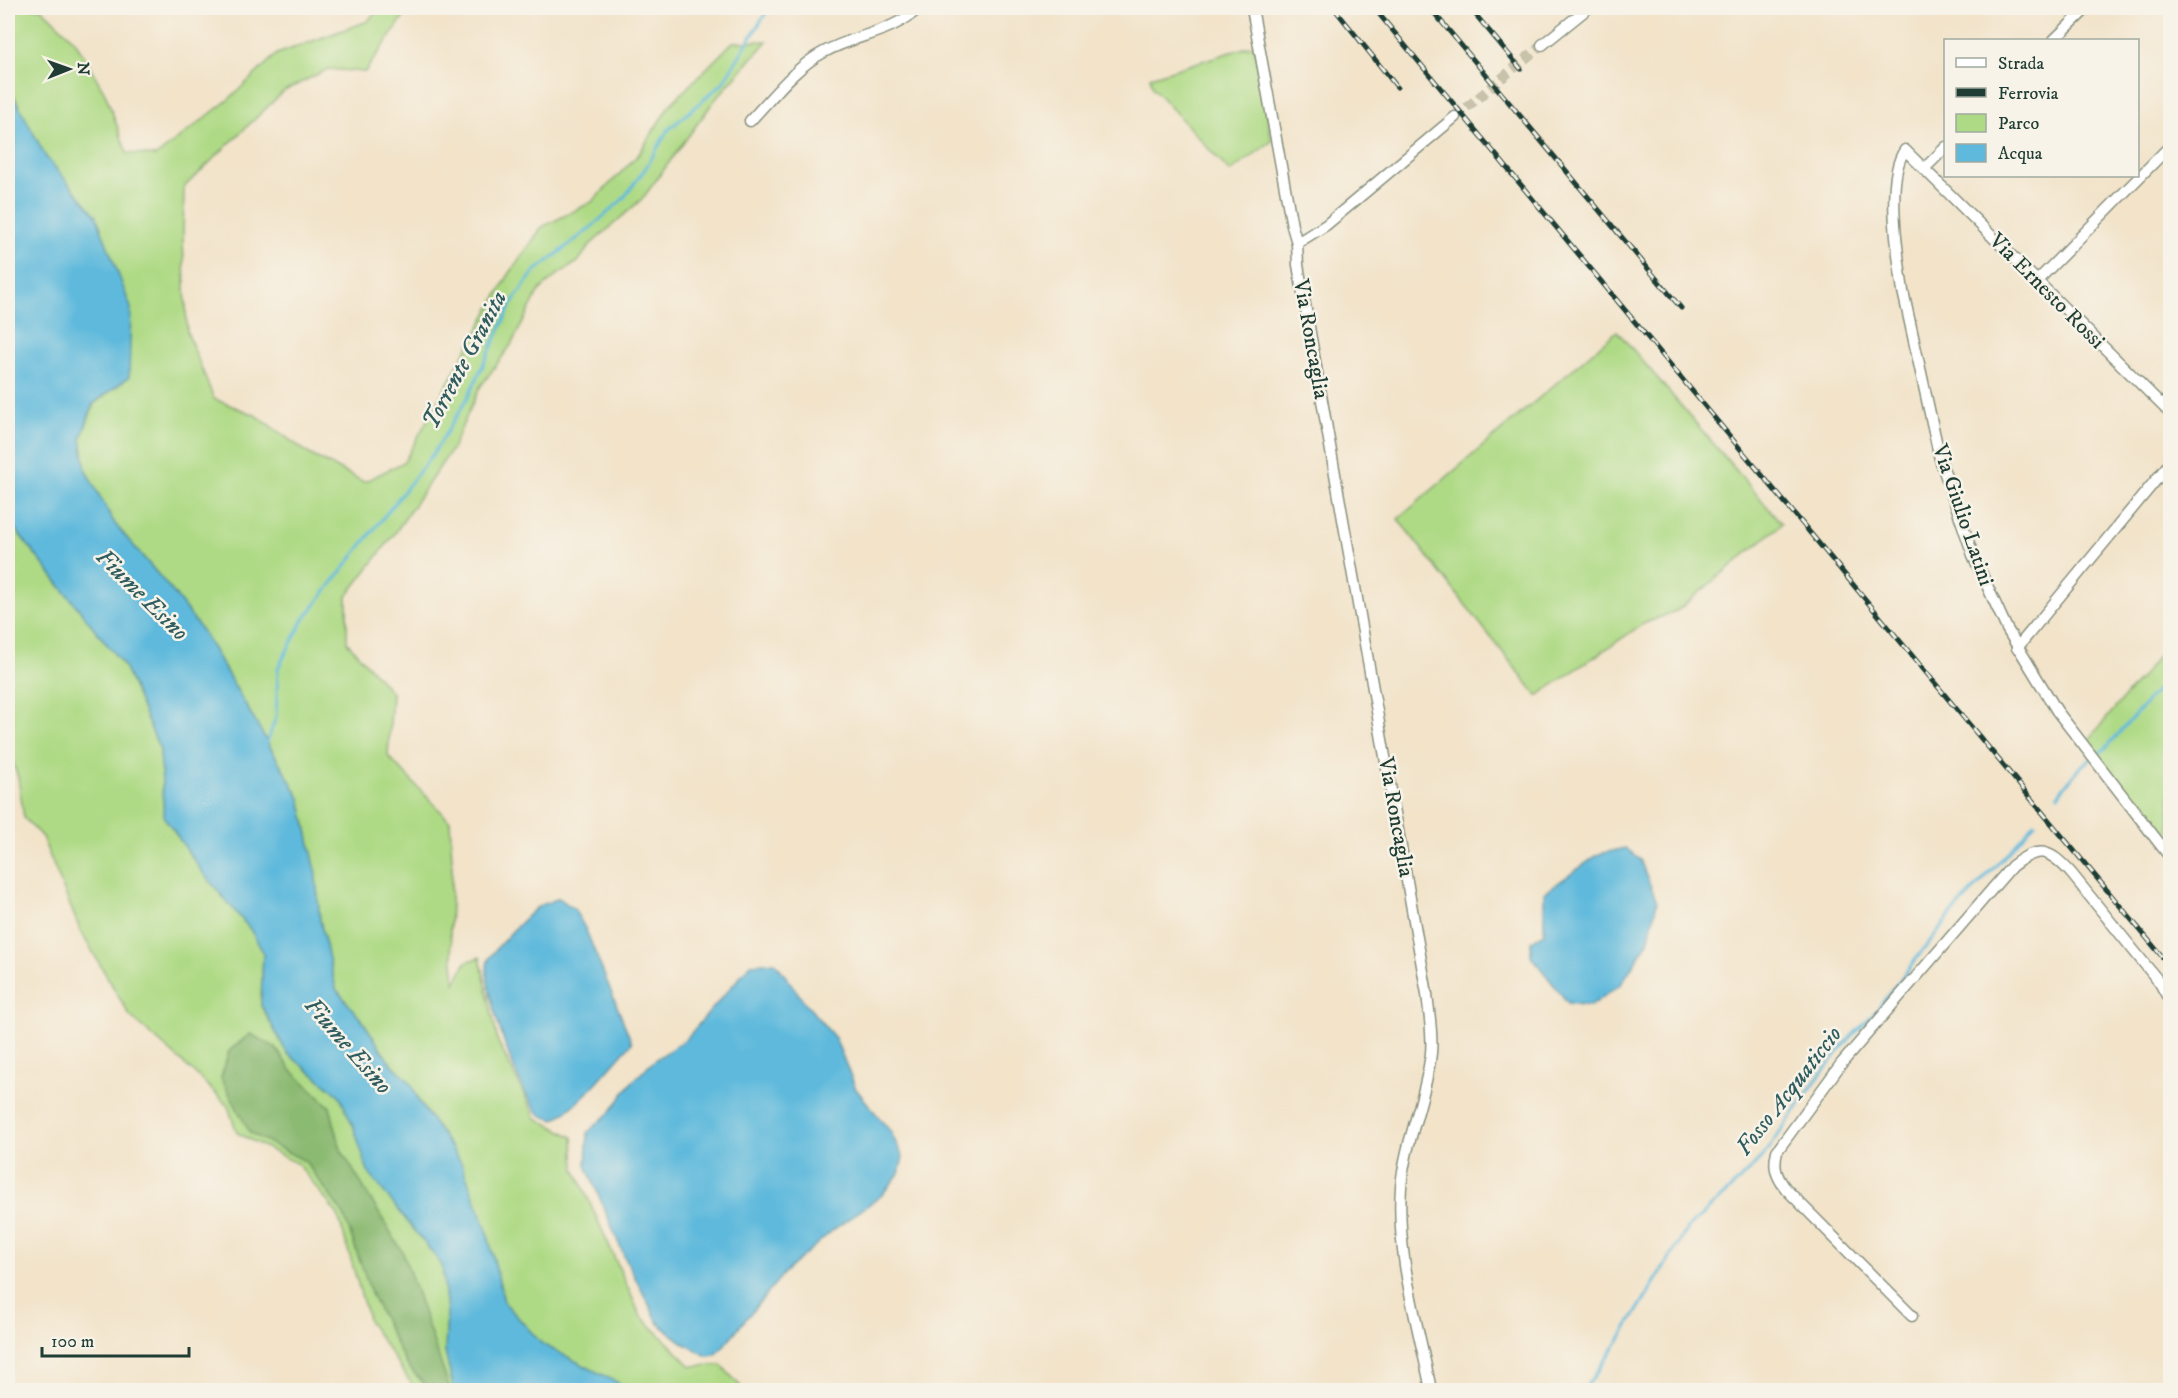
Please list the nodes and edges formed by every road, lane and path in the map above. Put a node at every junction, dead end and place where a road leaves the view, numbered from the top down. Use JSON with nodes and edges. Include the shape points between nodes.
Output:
{"nodes":[{"id":1,"x":919,"y":8,"type":"edge"},
{"id":2,"x":1252,"y":8,"type":"edge"},
{"id":3,"x":1588,"y":8,"type":"edge"},
{"id":4,"x":2085,"y":8,"type":"edge"},
{"id":5,"x":2055,"y":39,"type":"edge"},
{"id":6,"x":1542,"y":45,"type":"tunnel mouth"},
{"id":7,"x":1455,"y":117,"type":"tunnel mouth"},
{"id":8,"x":750,"y":121,"type":"dead end"},
{"id":9,"x":2170,"y":146,"type":"edge"},
{"id":10,"x":1944,"y":149,"type":"edge"},
{"id":11,"x":1924,"y":169,"type":"junction"},
{"id":12,"x":1297,"y":243,"type":"junction"},
{"id":13,"x":2037,"y":281,"type":"junction"},
{"id":14,"x":2170,"y":413,"type":"edge"},
{"id":15,"x":2170,"y":463,"type":"edge"},
{"id":16,"x":2017,"y":648,"type":"junction"},
{"id":17,"x":2170,"y":857,"type":"edge"},
{"id":18,"x":2170,"y":1000,"type":"edge"},
{"id":19,"x":1912,"y":1316,"type":"dead end"},
{"id":20,"x":1431,"y":1390,"type":"edge"}],
"edges":[{"from":1,"to":8,"type":"street","via":[[901,23],[843,43],[812,59]]},
{"from":2,"to":12,"type":"street","name":"Via Roncaglia"},
{"from":3,"to":6,"type":"street"},
{"from":4,"to":5,"type":"street"},
{"from":7,"to":12,"type":"street","via":[[1326,225]]},
{"from":9,"to":13,"type":"street"},
{"from":10,"to":11,"type":"street"},
{"from":11,"to":13,"type":"street","name":"Via Ernesto Rossi"},
{"from":11,"to":16,"type":"street","name":"Via Giulio Latini","via":[[1905,150],[1896,168],[1895,214],[1903,291],[1940,459],[1973,555]]},
{"from":12,"to":20,"type":"street","name":"Via Roncaglia","via":[[1427,994],[1431,1050],[1408,1142],[1400,1217],[1402,1254]]},
{"from":13,"to":14,"type":"street","name":"Via Ernesto Rossi"},
{"from":15,"to":16,"type":"street"},
{"from":16,"to":17,"type":"street","name":"Via Giulio Latini","via":[[2057,711]]},
{"from":18,"to":19,"type":"street","via":[[2070,873],[2056,857],[2040,851],[2024,856],[2012,866],[1841,1064],[1777,1151],[1774,1164],[1778,1179]]}]}
